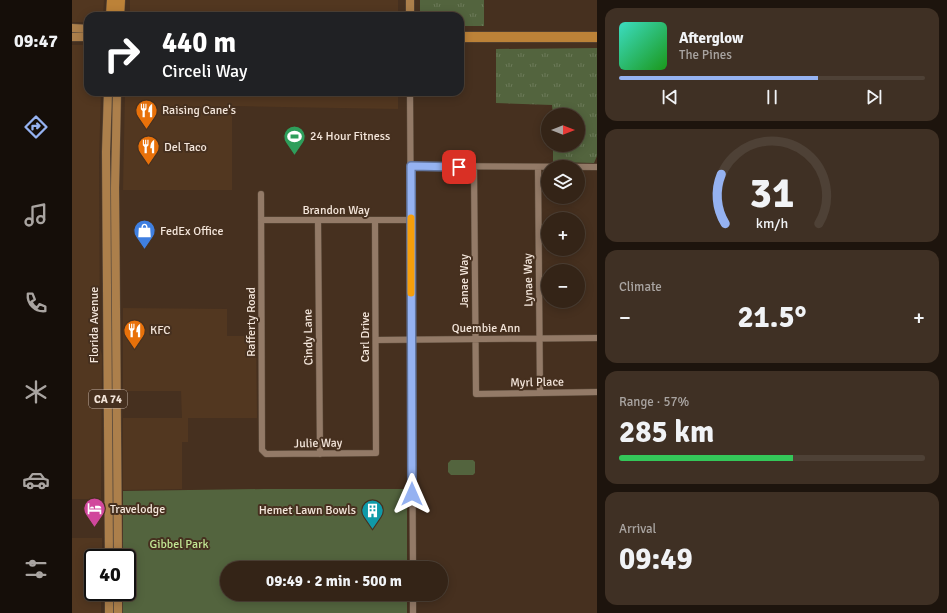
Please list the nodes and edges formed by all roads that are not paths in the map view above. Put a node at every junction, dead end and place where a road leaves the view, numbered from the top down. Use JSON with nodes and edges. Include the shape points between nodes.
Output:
{"nodes":[{"id":1,"x":112,"y":0,"type":"edge"},
{"id":2,"x":120,"y":0,"type":"edge"},
{"id":3,"x":410,"y":0,"type":"edge"},
{"id":4,"x":111,"y":12,"type":"edge"},
{"id":5,"x":119,"y":12,"type":"edge"},
{"id":6,"x":410,"y":12,"type":"edge"},
{"id":7,"x":72,"y":28,"type":"edge"},
{"id":8,"x":84,"y":29,"type":"edge"},
{"id":9,"x":597,"y":36,"type":"edge"},
{"id":10,"x":72,"y":37,"type":"edge"},
{"id":11,"x":84,"y":37,"type":"edge"},
{"id":12,"x":464,"y":37,"type":"edge"},
{"id":13,"x":108,"y":96,"type":"edge"},
{"id":14,"x":117,"y":96,"type":"edge"},
{"id":15,"x":410,"y":96,"type":"edge"},
{"id":16,"x":411,"y":166,"type":"junction"},
{"id":17,"x":538,"y":167,"type":"junction"},
{"id":18,"x":597,"y":167,"type":"edge"},
{"id":19,"x":474,"y":168,"type":"junction"},
{"id":20,"x":261,"y":194,"type":"dead end"},
{"id":21,"x":261,"y":220,"type":"junction"},
{"id":22,"x":411,"y":220,"type":"junction"},
{"id":23,"x":318,"y":221,"type":"junction"},
{"id":24,"x":375,"y":221,"type":"junction"},
{"id":25,"x":475,"y":338,"type":"junction"},
{"id":26,"x":540,"y":338,"type":"junction"},
{"id":27,"x":597,"y":338,"type":"edge"},
{"id":28,"x":376,"y":340,"type":"junction"},
{"id":29,"x":412,"y":340,"type":"junction"},
{"id":30,"x":597,"y":392,"type":"edge"},
{"id":31,"x":540,"y":393,"type":"junction"},
{"id":32,"x":476,"y":394,"type":"joint"},
{"id":33,"x":108,"y":396,"type":"junction"},
{"id":34,"x":117,"y":435,"type":"junction"},
{"id":35,"x":262,"y":450,"type":"joint"},
{"id":36,"x":108,"y":452,"type":"junction"},
{"id":37,"x":376,"y":453,"type":"joint"},
{"id":38,"x":320,"y":454,"type":"junction"},
{"id":39,"x":117,"y":483,"type":"junction"},
{"id":40,"x":109,"y":549,"type":"edge"},
{"id":41,"x":118,"y":549,"type":"edge"},
{"id":42,"x":413,"y":561,"type":"edge"},
{"id":43,"x":109,"y":601,"type":"edge"},
{"id":44,"x":118,"y":601,"type":"edge"},
{"id":45,"x":413,"y":601,"type":"edge"},
{"id":46,"x":109,"y":613,"type":"edge"},
{"id":47,"x":118,"y":613,"type":"edge"},
{"id":48,"x":413,"y":613,"type":"edge"}],
"edges":[{"from":1,"to":4,"type":"highway"},
{"from":2,"to":5,"type":"highway"},
{"from":3,"to":6,"type":"main road"},
{"from":7,"to":8,"type":"main road"},
{"from":9,"to":12,"type":"highway"},
{"from":10,"to":11,"type":"main road"},
{"from":13,"to":33,"type":"main road","name":"Florida Avenue","number":"CA 74"},
{"from":14,"to":34,"type":"main road","name":"Florida Avenue"},
{"from":15,"to":16,"type":"street"},
{"from":16,"to":19,"type":"street"},
{"from":16,"to":22,"type":"street"},
{"from":17,"to":18,"type":"street"},
{"from":17,"to":19,"type":"street"},
{"from":17,"to":26,"type":"street","name":"Lynae Way"},
{"from":19,"to":25,"type":"street","name":"Janae Way"},
{"from":20,"to":21,"type":"street","name":"Rafferty Road"},
{"from":21,"to":23,"type":"street","name":"Brandon Way"},
{"from":21,"to":35,"type":"street","name":"Rafferty Road"},
{"from":22,"to":24,"type":"street","name":"Brandon Way"},
{"from":22,"to":29,"type":"street"},
{"from":23,"to":24,"type":"street","name":"Brandon Way"},
{"from":23,"to":38,"type":"street","name":"Cindy Lane"},
{"from":24,"to":28,"type":"street","name":"Carl Drive"},
{"from":25,"to":26,"type":"street","name":"Quembie Ann"},
{"from":25,"to":29,"type":"street","name":"Quembie Ann"},
{"from":25,"to":32,"type":"street","name":"Janae Way"},
{"from":26,"to":27,"type":"street","name":"Quembie Ann"},
{"from":26,"to":31,"type":"street","name":"Lynae Way"},
{"from":28,"to":29,"type":"street","name":"Quembie Ann"},
{"from":28,"to":37,"type":"street","name":"Carl Drive"},
{"from":29,"to":42,"type":"street"},
{"from":30,"to":31,"type":"street","name":"Myrl Place"},
{"from":31,"to":32,"type":"street","name":"Myrl Place"},
{"from":33,"to":34,"type":"main road","via":[[111,404],[112,434]]},
{"from":33,"to":36,"type":"main road","name":"Florida Avenue","number":"CA 74"},
{"from":34,"to":39,"type":"main road","name":"Florida Avenue"},
{"from":35,"to":38,"type":"street","name":"Julie Way","via":[[266,454]]},
{"from":36,"to":39,"type":"main road","via":[[112,457],[112,474]]},
{"from":36,"to":40,"type":"main road","name":"Florida Avenue","number":"CA 74"},
{"from":37,"to":38,"type":"street","name":"Julie Way"},
{"from":39,"to":41,"type":"main road","name":"Florida Avenue"},
{"from":43,"to":46,"type":"main road"},
{"from":44,"to":47,"type":"main road"},
{"from":45,"to":48,"type":"street"}]}
